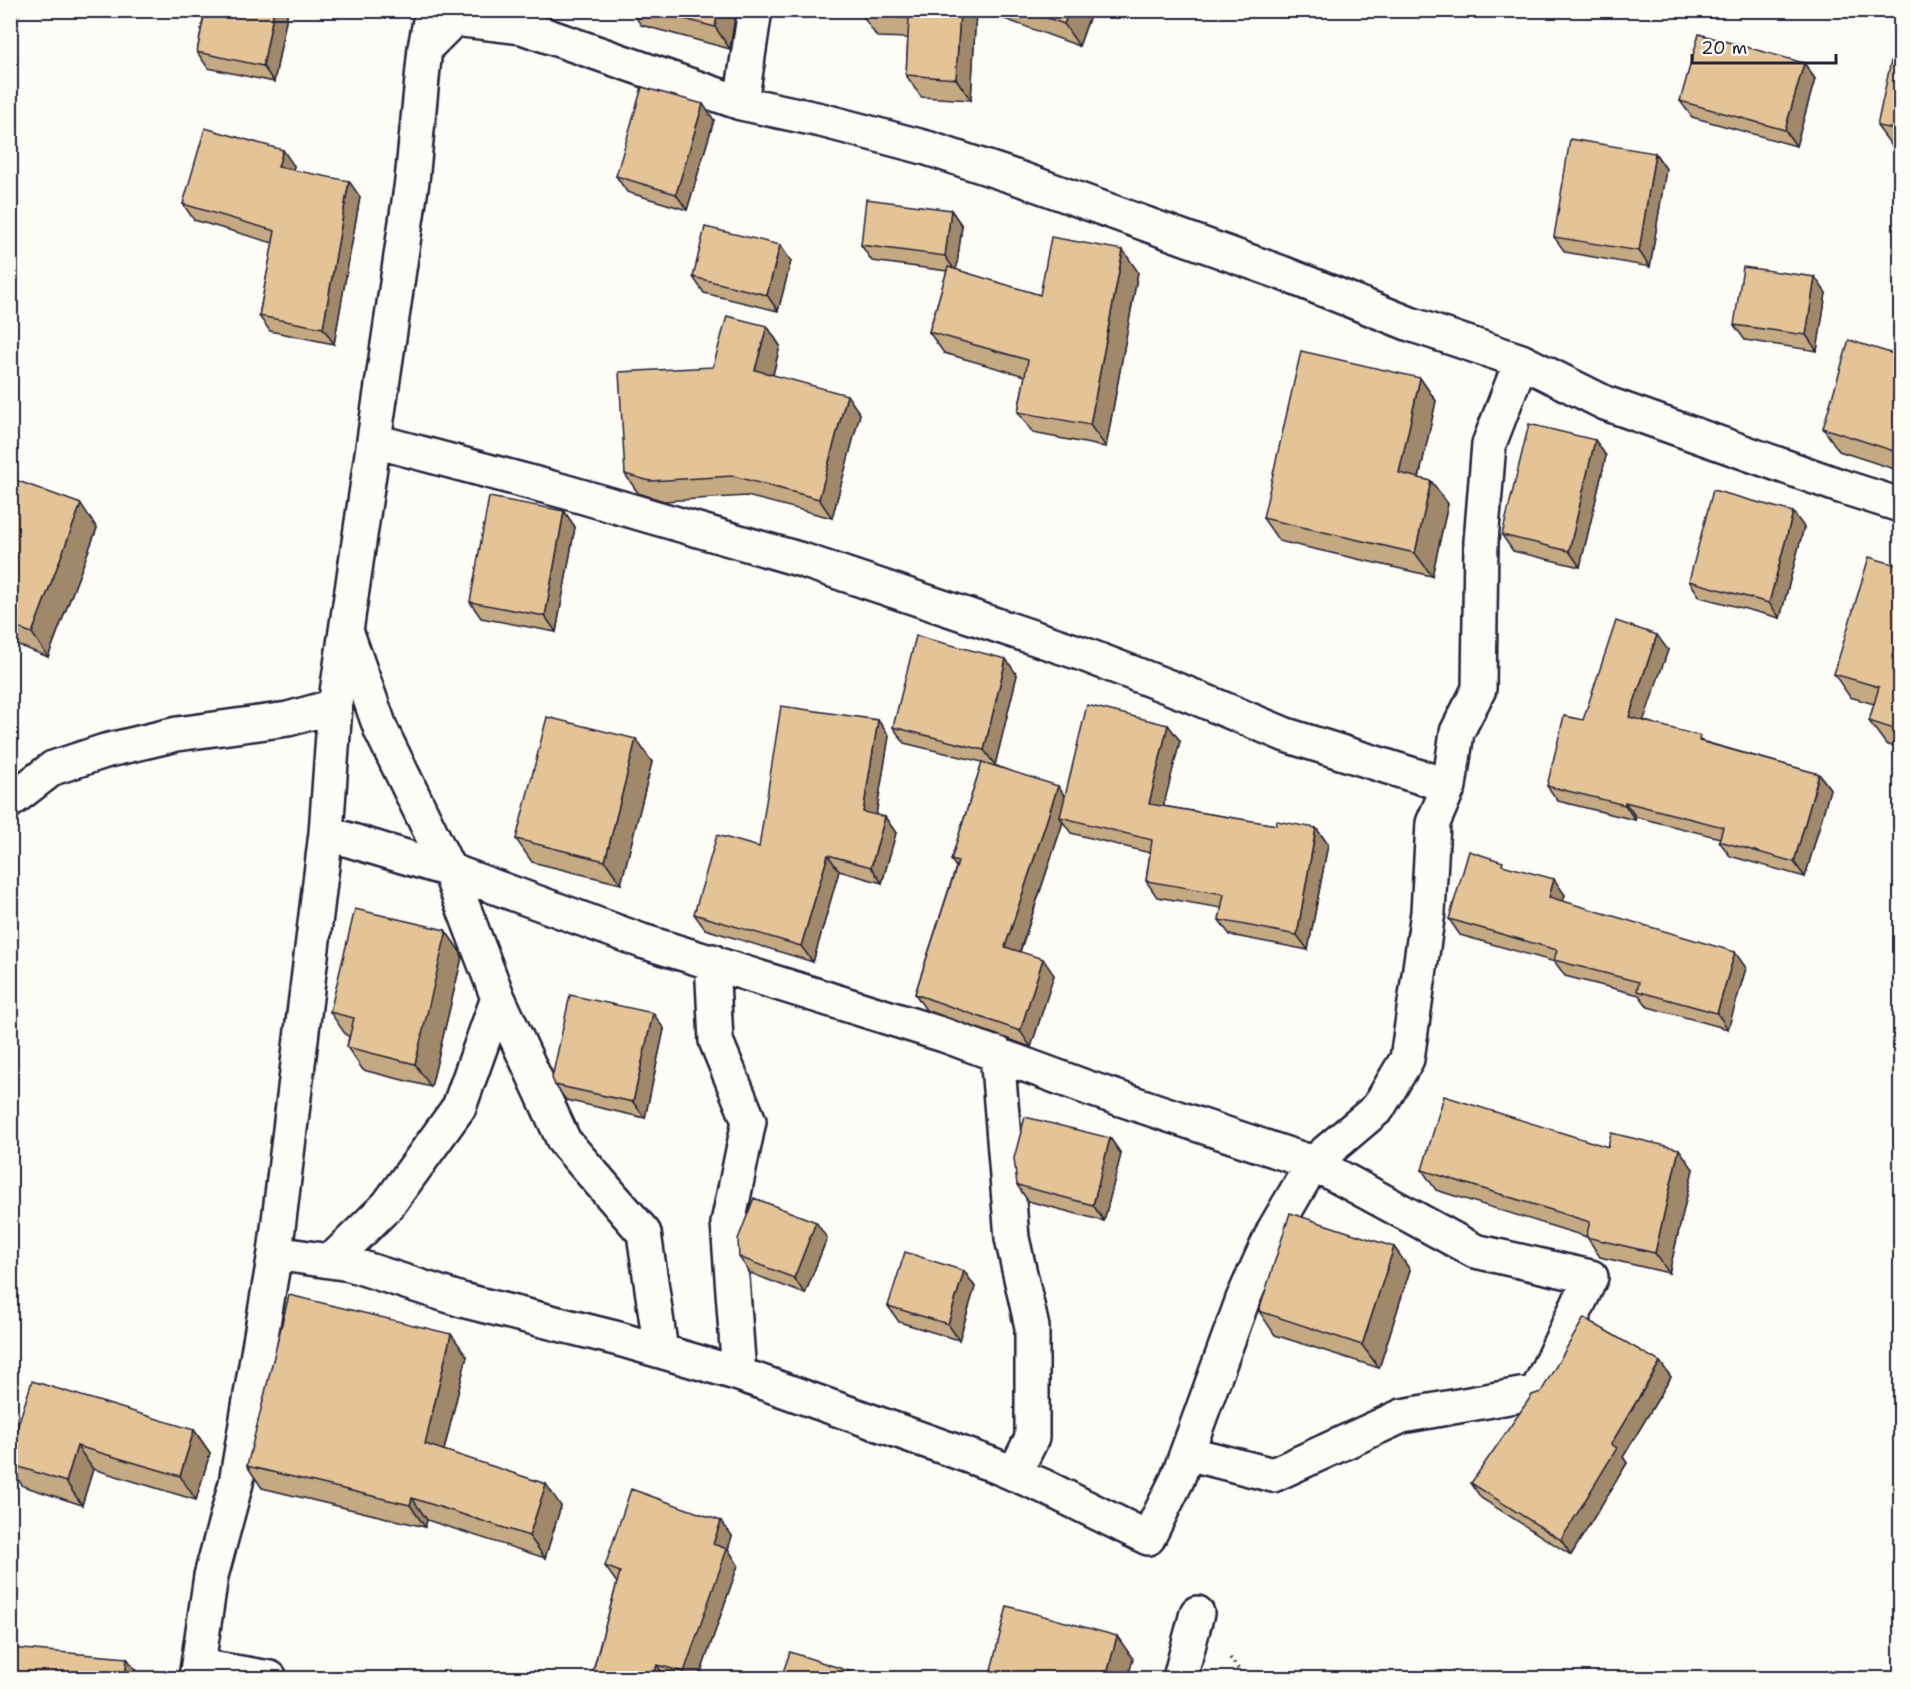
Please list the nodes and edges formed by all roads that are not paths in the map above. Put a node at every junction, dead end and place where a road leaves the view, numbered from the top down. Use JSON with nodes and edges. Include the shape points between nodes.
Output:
{"nodes":[{"id":1,"x":432,"y":10,"type":"edge"},
{"id":2,"x":755,"y":10,"type":"edge"},
{"id":3,"x":425,"y":48,"type":"junction"},
{"id":4,"x":741,"y":103,"type":"junction"},
{"id":5,"x":1521,"y":361,"type":"junction"},
{"id":6,"x":375,"y":441,"type":"junction"},
{"id":7,"x":1900,"y":505,"type":"edge"},
{"id":8,"x":347,"y":632,"type":"junction"},
{"id":9,"x":335,"y":706,"type":"junction"},
{"id":10,"x":1449,"y":786,"type":"junction"},
{"id":11,"x":10,"y":801,"type":"edge"},
{"id":12,"x":326,"y":833,"type":"junction"},
{"id":13,"x":449,"y":870,"type":"junction"},
{"id":14,"x":712,"y":961,"type":"junction"},
{"id":15,"x":498,"y":998,"type":"junction"},
{"id":16,"x":997,"y":1053,"type":"junction"},
{"id":17,"x":1313,"y":1164,"type":"junction"},
{"id":18,"x":275,"y":1254,"type":"junction"},
{"id":19,"x":331,"y":1261,"type":"junction"},
{"id":20,"x":661,"y":1351,"type":"junction"},
{"id":21,"x":739,"y":1374,"type":"junction"},
{"id":22,"x":1187,"y":1453,"type":"junction"},
{"id":23,"x":1014,"y":1474,"type":"junction"},
{"id":24,"x":1197,"y":1613,"type":"dead end"},
{"id":25,"x":197,"y":1672,"type":"edge"},
{"id":26,"x":270,"y":1678,"type":"edge"},
{"id":27,"x":1180,"y":1678,"type":"edge"}],
"edges":[{"from":1,"to":3,"type":"street"},
{"from":2,"to":4,"type":"street"},
{"from":3,"to":4,"type":"street","via":[[454,19],[522,27]]},
{"from":3,"to":6,"type":"street","via":[[412,181]]},
{"from":4,"to":5,"type":"street","via":[[927,148],[1024,180],[1282,273],[1410,324]]},
{"from":5,"to":7,"type":"street","via":[[1605,403]]},
{"from":5,"to":10,"type":"street","via":[[1489,444],[1480,541],[1479,689],[1457,732]]},
{"from":6,"to":8,"type":"street"},
{"from":6,"to":10,"type":"street","via":[[813,564],[1083,654],[1286,735]]},
{"from":8,"to":9,"type":"street"},
{"from":8,"to":13,"type":"street","via":[[381,730]]},
{"from":9,"to":11,"type":"street","via":[[288,719],[177,734],[105,750],[53,768]]},
{"from":9,"to":12,"type":"street"},
{"from":10,"to":17,"type":"street","via":[[1433,823],[1428,912],[1407,1059],[1378,1108]]},
{"from":12,"to":13,"type":"street"},
{"from":12,"to":18,"type":"street"},
{"from":13,"to":14,"type":"street","via":[[642,941]]},
{"from":13,"to":15,"type":"street"},
{"from":14,"to":16,"type":"street"},
{"from":14,"to":21,"type":"street","via":[[716,1041],[748,1121],[728,1223]]},
{"from":15,"to":19,"type":"street","via":[[459,1107],[388,1205]]},
{"from":15,"to":20,"type":"street","via":[[564,1142],[644,1233]]},
{"from":16,"to":17,"type":"street"},
{"from":16,"to":23,"type":"street","via":[[1012,1238],[1032,1327],[1032,1438]]},
{"from":17,"to":22,"type":"street","via":[[1274,1230],[1243,1299]]},
{"from":17,"to":22,"type":"street","via":[[1475,1251],[1591,1277],[1537,1392],[1402,1416],[1273,1475]]},
{"from":18,"to":19,"type":"street"},
{"from":18,"to":25,"type":"street","via":[[236,1483],[211,1576]]},
{"from":19,"to":20,"type":"street","via":[[462,1300]]},
{"from":20,"to":21,"type":"street"},
{"from":21,"to":23,"type":"street"},
{"from":22,"to":23,"type":"street","via":[[1148,1538]]},
{"from":24,"to":27,"type":"street"},
{"from":25,"to":26,"type":"street"}]}
